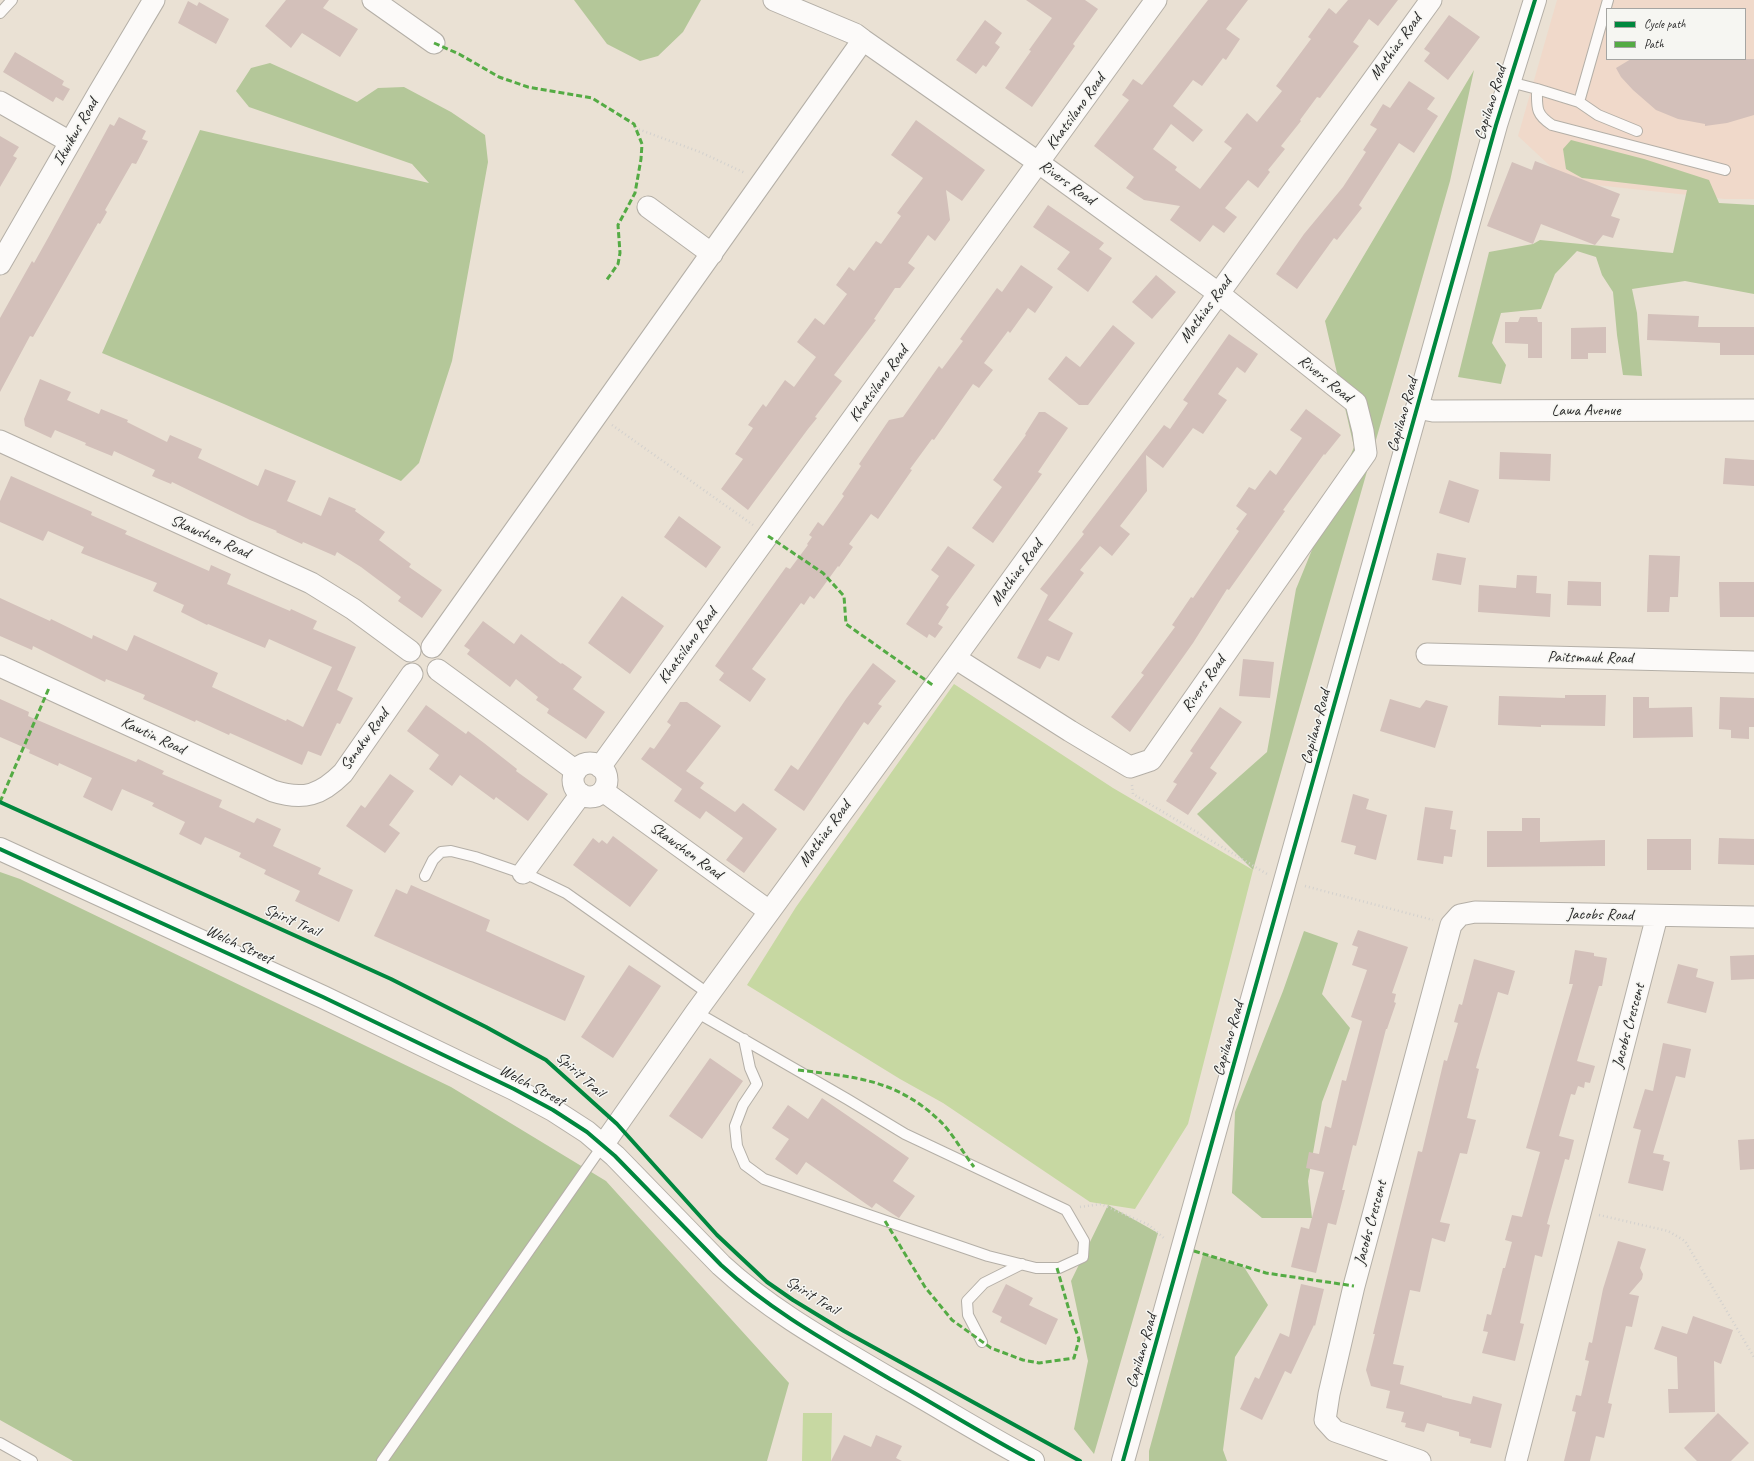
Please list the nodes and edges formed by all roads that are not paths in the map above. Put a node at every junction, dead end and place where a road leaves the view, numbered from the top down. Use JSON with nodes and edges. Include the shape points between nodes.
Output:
{"nodes":[{"id":1,"x":12,"y":0,"type":"edge"},
{"id":2,"x":154,"y":0,"type":"edge"},
{"id":3,"x":374,"y":0,"type":"edge"},
{"id":4,"x":774,"y":0,"type":"edge"},
{"id":5,"x":1156,"y":0,"type":"edge"},
{"id":6,"x":1431,"y":0,"type":"edge"},
{"id":7,"x":1535,"y":0,"type":"edge"},
{"id":8,"x":1608,"y":0,"type":"edge"},
{"id":9,"x":0,"y":13,"type":"edge"},
{"id":10,"x":863,"y":40,"type":"junction"},
{"id":11,"x":434,"y":43,"type":"dead end"},
{"id":12,"x":1510,"y":82,"type":"junction"},
{"id":13,"x":1537,"y":89,"type":"junction"},
{"id":14,"x":0,"y":102,"type":"edge"},
{"id":15,"x":1578,"y":102,"type":"junction"},
{"id":16,"x":1637,"y":131,"type":"dead end"},
{"id":17,"x":70,"y":142,"type":"junction"},
{"id":18,"x":1039,"y":163,"type":"junction"},
{"id":19,"x":1725,"y":170,"type":"dead end"},
{"id":20,"x":648,"y":207,"type":"dead end"},
{"id":21,"x":712,"y":254,"type":"junction"},
{"id":22,"x":0,"y":264,"type":"edge"},
{"id":23,"x":1218,"y":293,"type":"junction"},
{"id":24,"x":1418,"y":408,"type":"junction"},
{"id":25,"x":1754,"y":410,"type":"edge"},
{"id":26,"x":0,"y":441,"type":"edge"},
{"id":27,"x":436,"y":641,"type":"junction"},
{"id":28,"x":410,"y":651,"type":"junction"},
{"id":29,"x":1426,"y":654,"type":"dead end"},
{"id":30,"x":955,"y":658,"type":"junction"},
{"id":31,"x":1754,"y":662,"type":"edge"},
{"id":32,"x":0,"y":666,"type":"edge"},
{"id":33,"x":438,"y":670,"type":"junction"},
{"id":34,"x":412,"y":674,"type":"junction"},
{"id":35,"x":600,"y":767,"type":"junction"},
{"id":36,"x":576,"y":771,"type":"junction"},
{"id":37,"x":603,"y":791,"type":"junction"},
{"id":38,"x":580,"y":794,"type":"junction"},
{"id":39,"x":309,"y":795,"type":"joint"},
{"id":40,"x":0,"y":849,"type":"edge"},
{"id":41,"x":523,"y":873,"type":"junction"},
{"id":42,"x":425,"y":876,"type":"dead end"},
{"id":43,"x":769,"y":911,"type":"junction"},
{"id":44,"x":1657,"y":916,"type":"junction"},
{"id":45,"x":1754,"y":917,"type":"edge"},
{"id":46,"x":1451,"y":925,"type":"joint"},
{"id":47,"x":709,"y":994,"type":"junction"},
{"id":48,"x":696,"y":1012,"type":"junction"},
{"id":49,"x":744,"y":1039,"type":"junction"},
{"id":50,"x":603,"y":1145,"type":"junction"},
{"id":51,"x":1022,"y":1264,"type":"junction"},
{"id":52,"x":982,"y":1342,"type":"dead end"},
{"id":53,"x":0,"y":1443,"type":"edge"},
{"id":54,"x":32,"y":1461,"type":"edge"},
{"id":55,"x":382,"y":1461,"type":"edge"},
{"id":56,"x":1033,"y":1461,"type":"edge"},
{"id":57,"x":1124,"y":1461,"type":"edge"},
{"id":58,"x":1420,"y":1461,"type":"edge"},
{"id":59,"x":1516,"y":1461,"type":"edge"}],
"edges":[{"from":1,"to":9,"type":"lane"},
{"from":2,"to":17,"type":"street","name":"Ikwikws Road"},
{"from":3,"to":11,"type":"street"},
{"from":4,"to":10,"type":"street","name":"Rivers Road","via":[[855,34]]},
{"from":5,"to":18,"type":"street","name":"Khatsilano Road"},
{"from":6,"to":23,"type":"street","name":"Mathias Road"},
{"from":7,"to":12,"type":"street","name":"Capilano Road"},
{"from":8,"to":15,"type":"lane"},
{"from":10,"to":18,"type":"street","name":"Rivers Road"},
{"from":10,"to":21,"type":"street"},
{"from":12,"to":13,"type":"lane"},
{"from":12,"to":24,"type":"street","name":"Capilano Road"},
{"from":13,"to":15,"type":"lane"},
{"from":13,"to":19,"type":"lane","via":[[1537,108],[1540,116],[1552,125]]},
{"from":14,"to":17,"type":"street"},
{"from":15,"to":16,"type":"lane","via":[[1598,115]]},
{"from":17,"to":22,"type":"street","name":"Ikwikws Road"},
{"from":18,"to":23,"type":"street","name":"Rivers Road"},
{"from":18,"to":35,"type":"street","name":"Khatsilano Road"},
{"from":20,"to":21,"type":"street"},
{"from":21,"to":27,"type":"street"},
{"from":23,"to":30,"type":"street","name":"Mathias Road"},
{"from":23,"to":30,"type":"street","name":"Rivers Road","via":[[1356,403],[1366,453],[1151,760],[1130,767]]},
{"from":24,"to":25,"type":"street","name":"Lawa Avenue","via":[[1433,412]]},
{"from":24,"to":57,"type":"street","name":"Capilano Road"},
{"from":26,"to":28,"type":"street","name":"Skawshen Road","via":[[311,583],[353,609]]},
{"from":27,"to":28,"type":"street","via":[[420,644]]},
{"from":27,"to":33,"type":"street","via":[[440,657]]},
{"from":28,"to":34,"type":"street","via":[[407,658]]},
{"from":29,"to":31,"type":"street","name":"Paitsmauk Road"},
{"from":30,"to":43,"type":"street","name":"Mathias Road"},
{"from":32,"to":39,"type":"street","name":"Kawtin Road","via":[[273,791],[285,795]]},
{"from":33,"to":34,"type":"street","via":[[426,678]]},
{"from":33,"to":36,"type":"street"},
{"from":34,"to":39,"type":"street","name":"Senakw Road","via":[[343,772],[322,790]]},
{"from":35,"to":36,"type":"street","via":[[587,763]]},
{"from":35,"to":37,"type":"street","via":[[607,778]]},
{"from":36,"to":38,"type":"street","via":[[573,779]]},
{"from":37,"to":38,"type":"street","via":[[593,797]]},
{"from":37,"to":43,"type":"street","name":"Skawshen Road"},
{"from":38,"to":41,"type":"street"},
{"from":40,"to":50,"type":"street","name":"Welch Street","via":[[323,996],[507,1085],[571,1120]]},
{"from":41,"to":42,"type":"lane","via":[[451,851],[441,852],[433,860]]},
{"from":41,"to":47,"type":"lane","via":[[566,893]]},
{"from":43,"to":47,"type":"street","name":"Mathias Road"},
{"from":44,"to":45,"type":"street","name":"Jacobs Road"},
{"from":44,"to":46,"type":"street","name":"Jacobs Road","via":[[1475,912],[1460,915]]},
{"from":44,"to":59,"type":"street","name":"Jacobs Crescent"},
{"from":46,"to":58,"type":"street","name":"Jacobs Crescent","via":[[1354,1286],[1325,1420],[1334,1431]]},
{"from":47,"to":48,"type":"street","name":"Mathias Road"},
{"from":48,"to":49,"type":"lane"},
{"from":48,"to":50,"type":"street","name":"Mathias Road"},
{"from":49,"to":51,"type":"lane","via":[[750,1068],[757,1084],[743,1105],[735,1126],[737,1146],[745,1165],[764,1179],[988,1256]]},
{"from":49,"to":51,"type":"lane","via":[[905,1134],[1066,1210],[1084,1241],[1083,1257],[1059,1268],[1036,1268]]},
{"from":50,"to":55,"type":"lane"},
{"from":50,"to":56,"type":"street","name":"Welch Street","via":[[721,1265],[775,1309],[817,1337]]},
{"from":51,"to":52,"type":"lane","via":[[984,1283],[968,1302],[968,1315]]},
{"from":53,"to":54,"type":"lane"}]}
